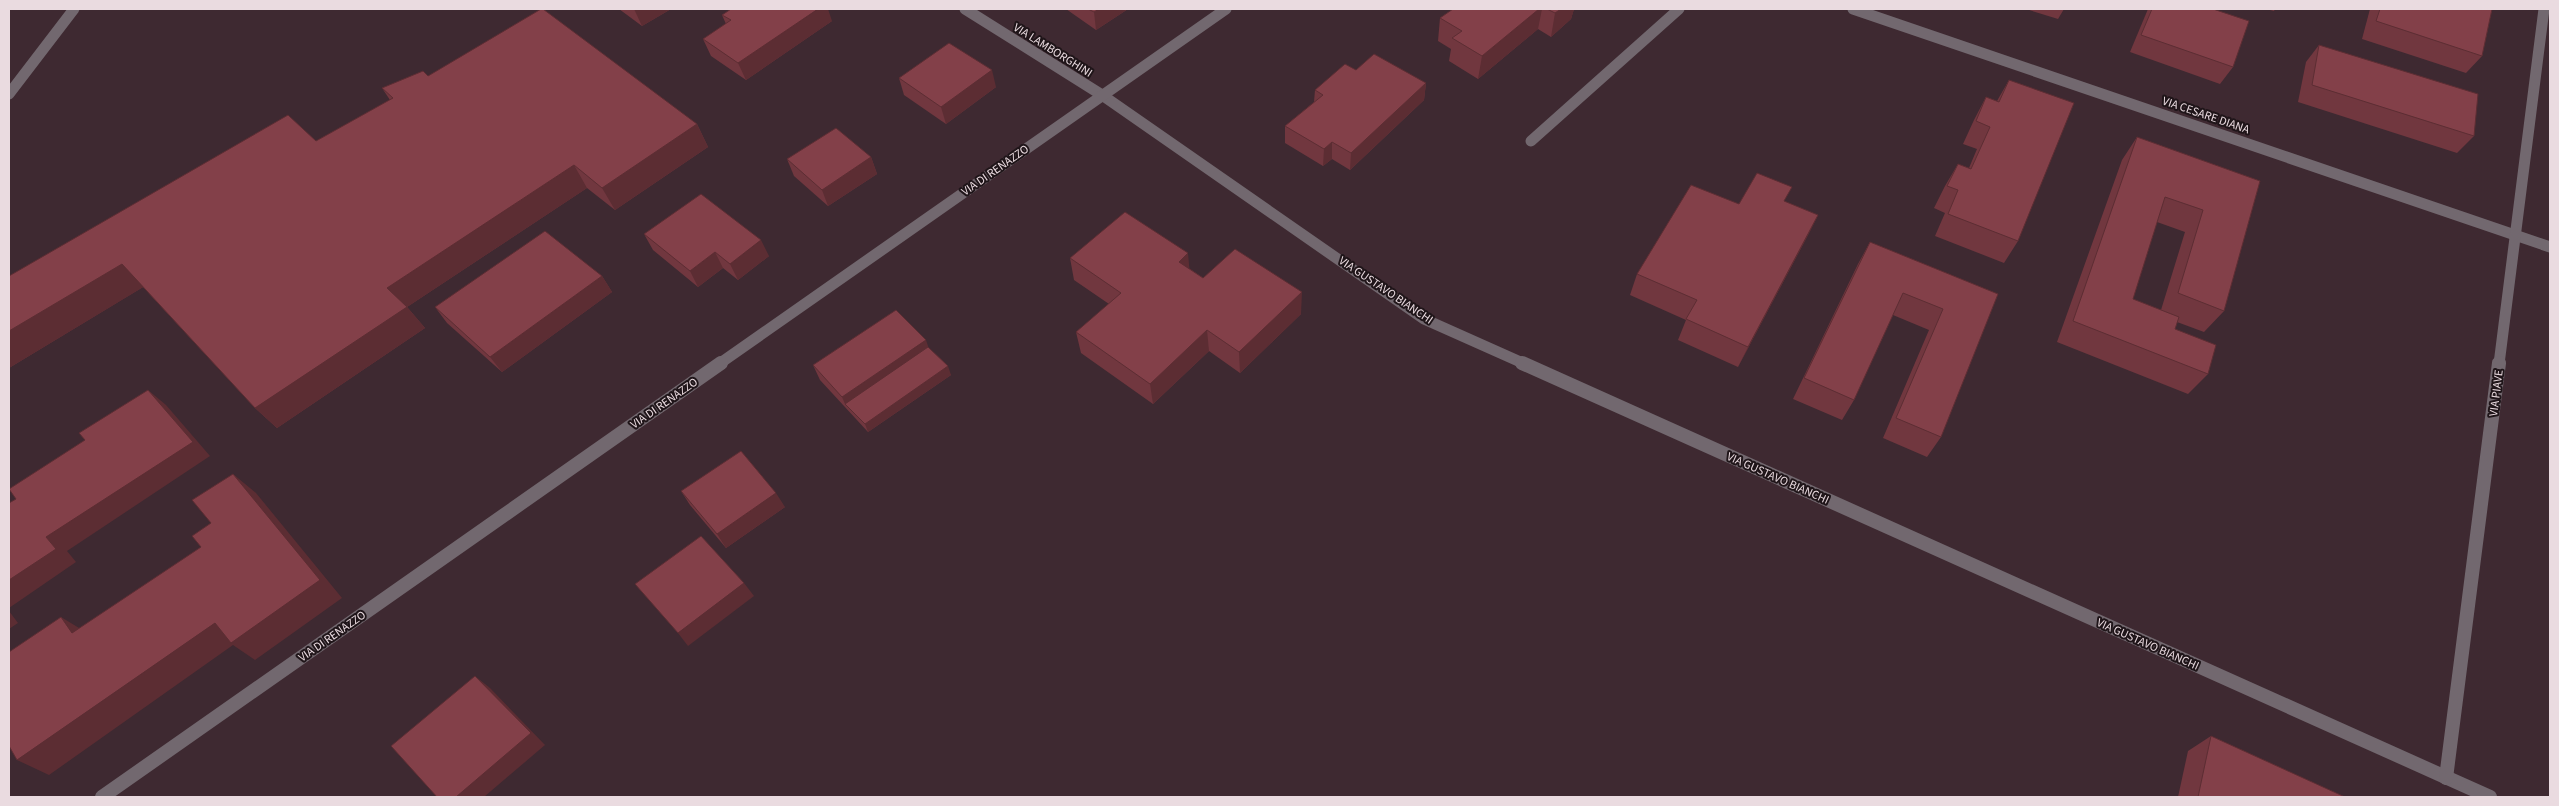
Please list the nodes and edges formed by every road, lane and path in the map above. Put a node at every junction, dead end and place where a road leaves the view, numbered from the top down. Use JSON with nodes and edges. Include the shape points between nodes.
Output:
{"nodes":[{"id":1,"x":74,"y":9,"type":"edge"},
{"id":2,"x":965,"y":9,"type":"edge"},
{"id":3,"x":1226,"y":9,"type":"edge"},
{"id":4,"x":1679,"y":9,"type":"edge"},
{"id":5,"x":1853,"y":9,"type":"edge"},
{"id":6,"x":2544,"y":9,"type":"edge"},
{"id":7,"x":9,"y":94,"type":"edge"},
{"id":8,"x":1102,"y":96,"type":"junction"},
{"id":9,"x":1531,"y":141,"type":"dead end"},
{"id":10,"x":2516,"y":236,"type":"junction"},
{"id":11,"x":2550,"y":247,"type":"edge"},
{"id":12,"x":2446,"y":778,"type":"junction"},
{"id":13,"x":102,"y":797,"type":"edge"},
{"id":14,"x":2490,"y":797,"type":"edge"}],
"edges":[{"from":1,"to":7,"type":"street"},
{"from":2,"to":8,"type":"street","name":"VIA LAMBORGHINI"},
{"from":3,"to":8,"type":"street","name":"VIA DI RENAZZO"},
{"from":4,"to":9,"type":"street"},
{"from":5,"to":10,"type":"street","name":"VIA CESARE DIANA"},
{"from":6,"to":10,"type":"street","name":"VIA PIAVE"},
{"from":8,"to":12,"type":"street","name":"VIA GUSTAVO BIANCHI","via":[[1424,319]]},
{"from":8,"to":13,"type":"street","name":"VIA DI RENAZZO"},
{"from":10,"to":11,"type":"street","name":"VIA CESARE DIANA"},
{"from":10,"to":12,"type":"street","name":"VIA PIAVE"},
{"from":12,"to":14,"type":"street","name":"VIA GUSTAVO BIANCHI"}]}
